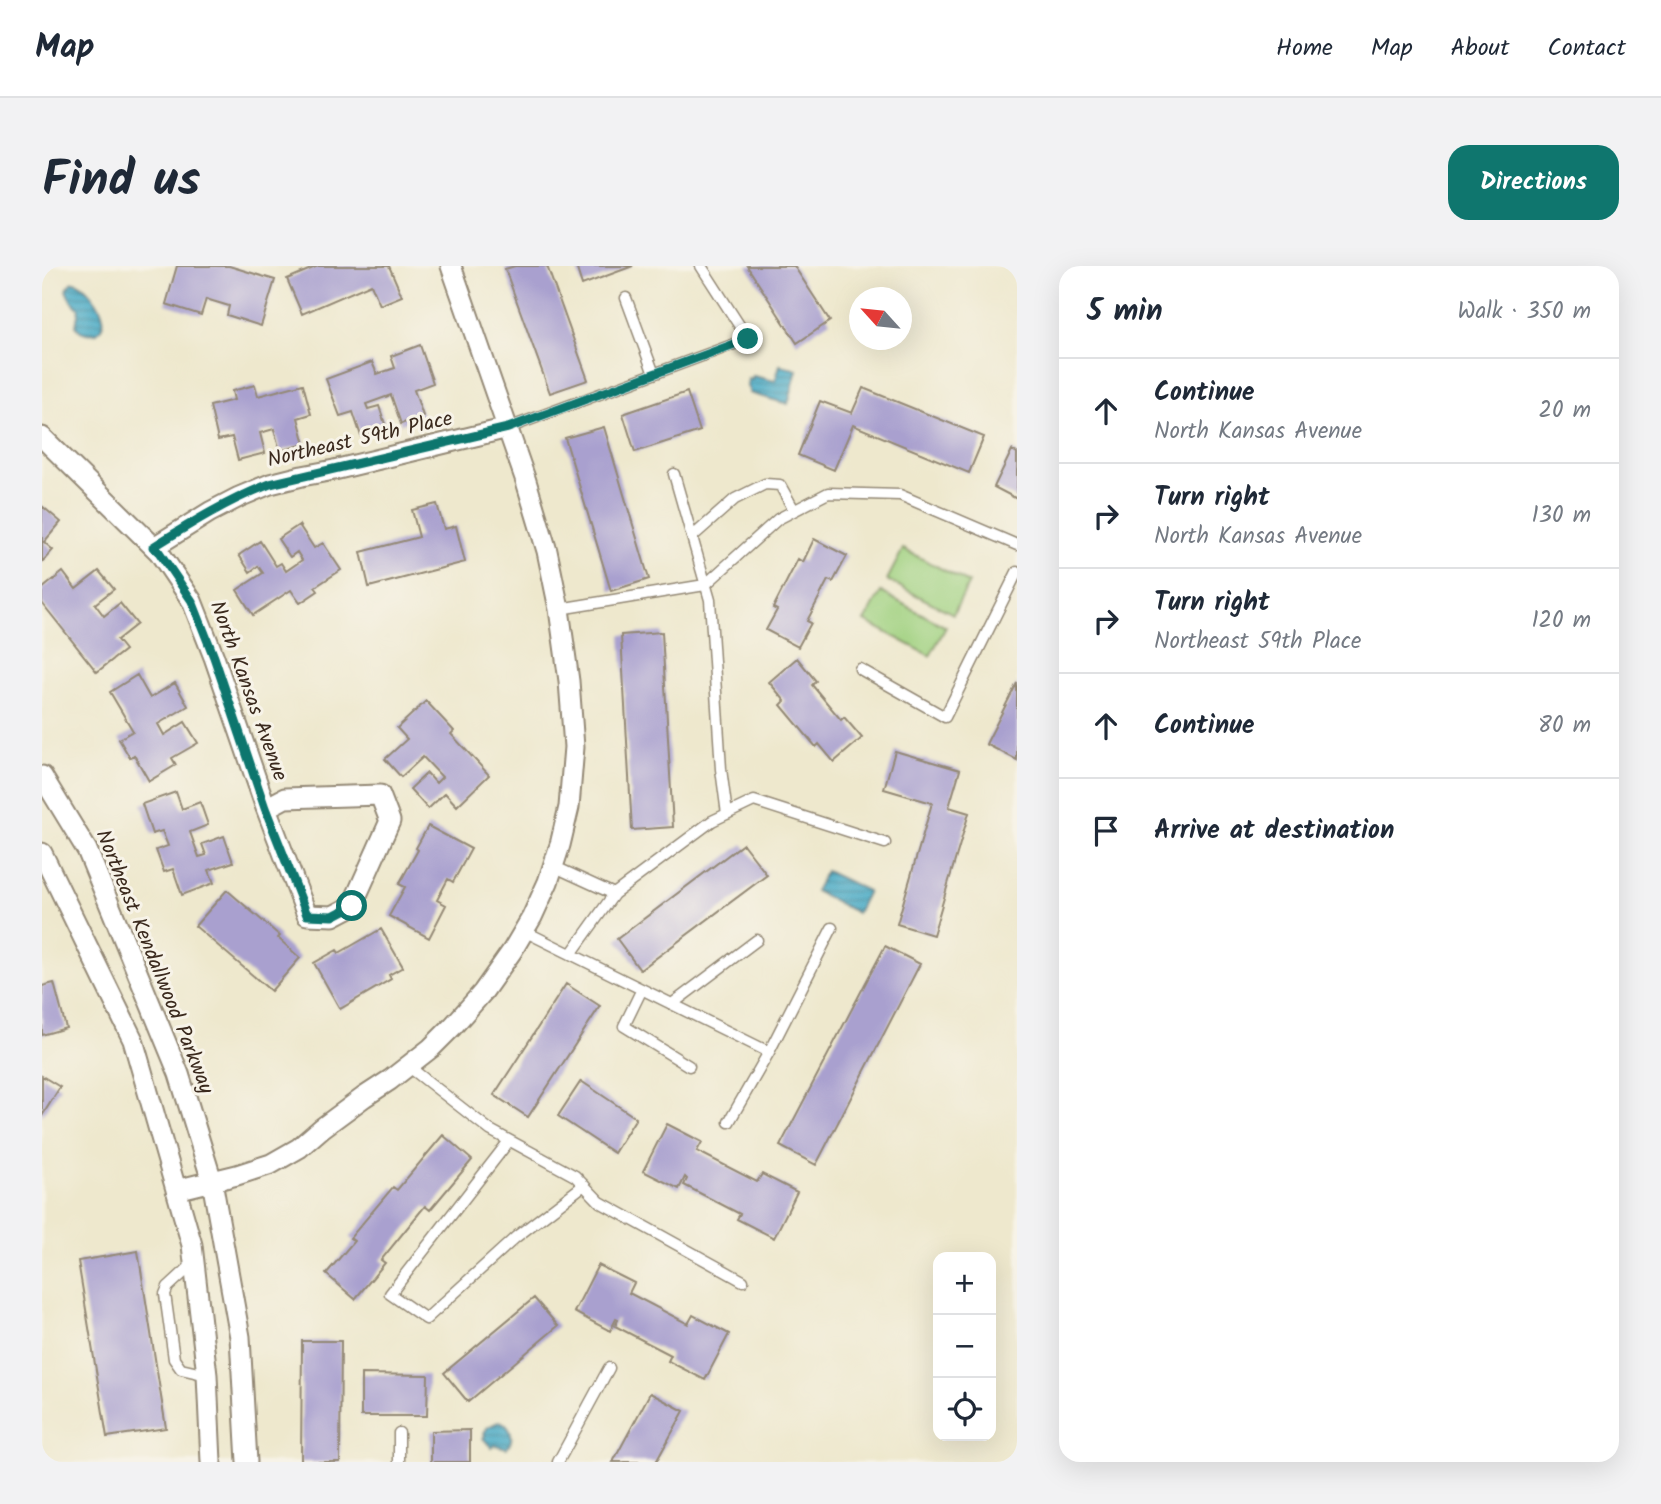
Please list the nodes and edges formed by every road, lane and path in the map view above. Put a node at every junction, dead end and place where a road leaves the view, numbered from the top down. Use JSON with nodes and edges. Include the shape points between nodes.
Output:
{"nodes":[{"id":1,"x":701,"y":266,"type":"edge"},
{"id":2,"x":455,"y":267,"type":"edge"},
{"id":3,"x":626,"y":298,"type":"dead end"},
{"id":4,"x":654,"y":374,"type":"junction"},
{"id":5,"x":508,"y":428,"type":"junction"},
{"id":6,"x":42,"y":437,"type":"edge"},
{"id":7,"x":674,"y":474,"type":"dead end"},
{"id":8,"x":794,"y":510,"type":"junction"},
{"id":9,"x":692,"y":537,"type":"junction"},
{"id":10,"x":1017,"y":545,"type":"edge"},
{"id":11,"x":153,"y":547,"type":"junction"},
{"id":12,"x":1017,"y":572,"type":"edge"},
{"id":13,"x":705,"y":585,"type":"junction"},
{"id":14,"x":559,"y":609,"type":"junction"},
{"id":15,"x":860,"y":670,"type":"dead end"},
{"id":16,"x":42,"y":776,"type":"edge"},
{"id":17,"x":265,"y":808,"type":"junction"},
{"id":18,"x":727,"y":814,"type":"junction"},
{"id":19,"x":885,"y":843,"type":"dead end"},
{"id":20,"x":42,"y":853,"type":"edge"},
{"id":21,"x":553,"y":866,"type":"junction"},
{"id":22,"x":614,"y":894,"type":"junction"},
{"id":23,"x":832,"y":928,"type":"dead end"},
{"id":24,"x":524,"y":931,"type":"junction"},
{"id":25,"x":757,"y":940,"type":"dead end"},
{"id":26,"x":571,"y":954,"type":"junction"},
{"id":27,"x":642,"y":989,"type":"junction"},
{"id":28,"x":672,"y":1004,"type":"junction"},
{"id":29,"x":769,"y":1052,"type":"junction"},
{"id":30,"x":408,"y":1066,"type":"junction"},
{"id":31,"x":689,"y":1066,"type":"dead end"},
{"id":32,"x":729,"y":1122,"type":"dead end"},
{"id":33,"x":509,"y":1141,"type":"junction"},
{"id":34,"x":212,"y":1181,"type":"junction"},
{"id":35,"x":584,"y":1185,"type":"junction"},
{"id":36,"x":176,"y":1189,"type":"junction"},
{"id":37,"x":195,"y":1263,"type":"junction"},
{"id":38,"x":743,"y":1280,"type":"dead end"},
{"id":39,"x":609,"y":1368,"type":"dead end"},
{"id":40,"x":207,"y":1375,"type":"junction"},
{"id":41,"x":399,"y":1433,"type":"dead end"},
{"id":42,"x":211,"y":1462,"type":"edge"},
{"id":43,"x":247,"y":1462,"type":"edge"},
{"id":44,"x":399,"y":1462,"type":"edge"},
{"id":45,"x":558,"y":1462,"type":"edge"}],
"edges":[{"from":1,"to":4,"type":"lane","via":[[748,339]]},
{"from":2,"to":5,"type":"street"},
{"from":3,"to":4,"type":"lane"},
{"from":4,"to":5,"type":"lane"},
{"from":5,"to":11,"type":"street","name":"Northeast 59th Place","via":[[270,484],[209,512]]},
{"from":5,"to":14,"type":"street","via":[[547,551]]},
{"from":6,"to":11,"type":"street","name":"North Kansas Avenue"},
{"from":7,"to":9,"type":"lane"},
{"from":8,"to":9,"type":"lane","via":[[780,485],[765,484],[736,499]]},
{"from":8,"to":10,"type":"lane","via":[[828,493],[900,495]]},
{"from":8,"to":13,"type":"lane"},
{"from":9,"to":13,"type":"lane"},
{"from":11,"to":17,"type":"street","name":"North Kansas Avenue","via":[[192,601]]},
{"from":12,"to":15,"type":"lane","via":[[945,717]]},
{"from":13,"to":14,"type":"lane"},
{"from":13,"to":18,"type":"lane","via":[[710,600]]},
{"from":14,"to":21,"type":"street","via":[[574,747],[569,807]]},
{"from":16,"to":34,"type":"street","name":"Northeast Kendallwood Parkway","via":[[87,850],[179,1074]]},
{"from":17,"to":17,"type":"street","name":"North Kansas Avenue","via":[[307,915],[333,916],[352,906],[390,821],[380,794],[285,798]]},
{"from":18,"to":19,"type":"lane","via":[[754,801]]},
{"from":18,"to":22,"type":"lane"},
{"from":20,"to":36,"type":"street","via":[[133,1040]]},
{"from":21,"to":22,"type":"lane"},
{"from":21,"to":24,"type":"street"},
{"from":22,"to":26,"type":"lane"},
{"from":23,"to":29,"type":"lane"},
{"from":24,"to":26,"type":"lane"},
{"from":24,"to":30,"type":"street","via":[[453,1027]]},
{"from":25,"to":28,"type":"lane"},
{"from":26,"to":27,"type":"lane"},
{"from":27,"to":28,"type":"lane"},
{"from":27,"to":31,"type":"lane","via":[[624,1026]]},
{"from":28,"to":29,"type":"lane"},
{"from":29,"to":32,"type":"lane"},
{"from":30,"to":33,"type":"lane"},
{"from":30,"to":34,"type":"street","via":[[299,1148],[271,1164]]},
{"from":33,"to":35,"type":"lane"},
{"from":33,"to":35,"type":"lane","via":[[390,1294],[426,1319],[516,1237]]},
{"from":34,"to":36,"type":"street"},
{"from":34,"to":43,"type":"street","name":"Northeast Kendallwood Parkway","via":[[240,1337]]},
{"from":35,"to":38,"type":"lane","via":[[600,1202]]},
{"from":36,"to":37,"type":"street"},
{"from":37,"to":40,"type":"street"},
{"from":37,"to":40,"type":"lane","via":[[165,1294],[174,1359],[181,1369]]},
{"from":39,"to":45,"type":"lane"},
{"from":40,"to":42,"type":"street"},
{"from":41,"to":44,"type":"lane"}]}
